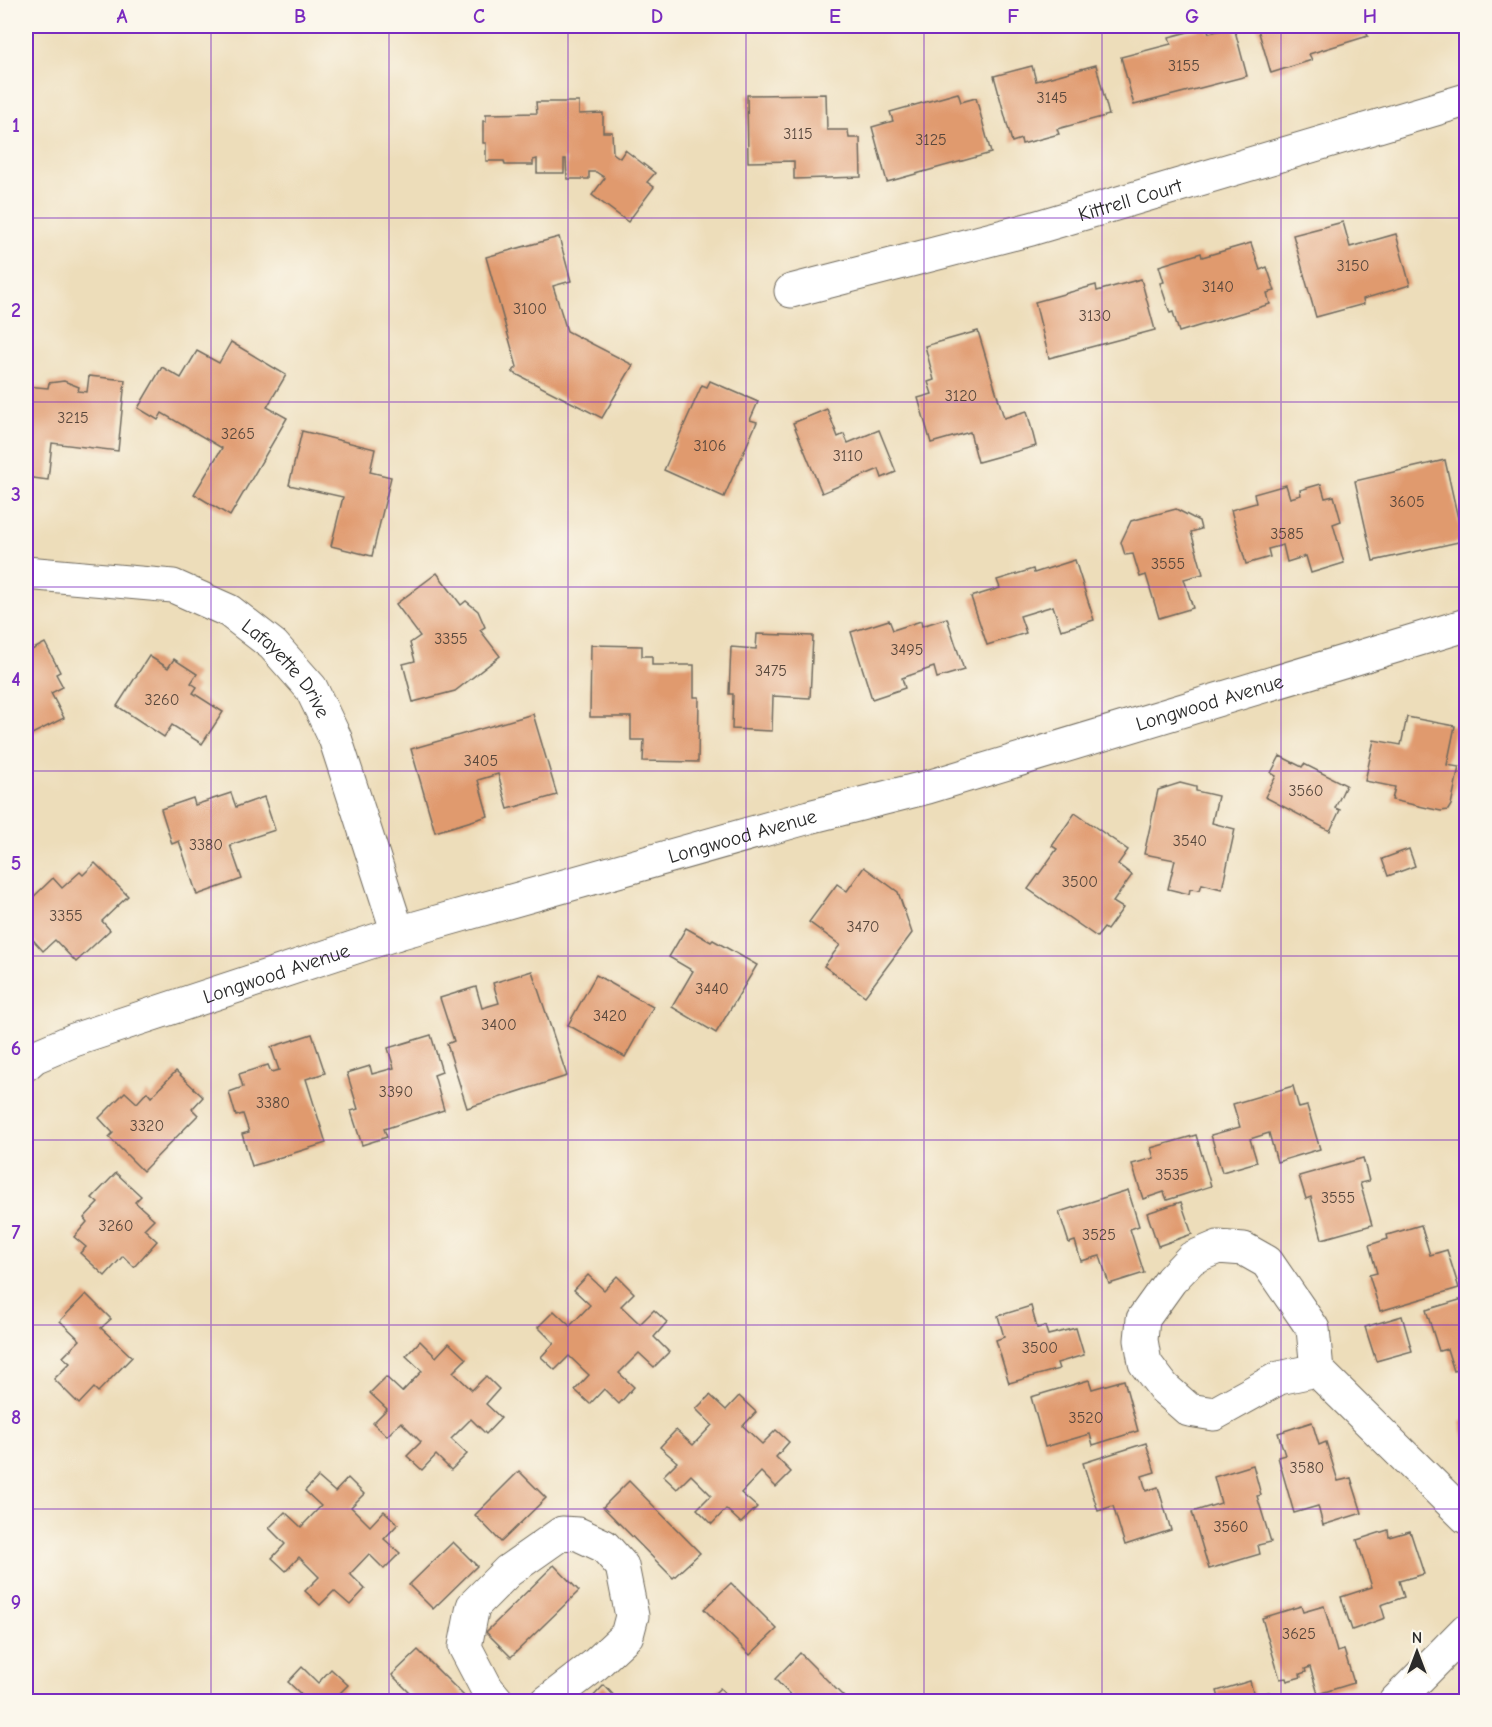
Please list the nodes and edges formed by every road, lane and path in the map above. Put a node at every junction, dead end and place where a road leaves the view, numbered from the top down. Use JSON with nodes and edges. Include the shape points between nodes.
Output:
{"nodes":[{"id":1,"x":1467,"y":99,"type":"edge"},
{"id":2,"x":791,"y":291,"type":"dead end"},
{"id":3,"x":26,"y":573,"type":"edge"},
{"id":4,"x":1467,"y":626,"type":"edge"},
{"id":5,"x":398,"y":933,"type":"junction"},
{"id":6,"x":26,"y":1064,"type":"edge"},
{"id":7,"x":1317,"y":1370,"type":"junction"},
{"id":8,"x":1467,"y":1517,"type":"edge"},
{"id":9,"x":1467,"y":1630,"type":"edge"},
{"id":10,"x":498,"y":1701,"type":"edge"},
{"id":11,"x":547,"y":1701,"type":"edge"},
{"id":12,"x":1395,"y":1701,"type":"edge"}],
"edges":[{"from":1,"to":2,"type":"street","name":"Kittrell Court","via":[[1031,229]]},
{"from":3,"to":5,"type":"street","name":"Lafayette Drive","via":[[173,586],[229,611],[273,645],[311,688],[335,738]]},
{"from":4,"to":5,"type":"street","name":"Longwood Avenue","via":[[928,787]]},
{"from":5,"to":6,"type":"street","name":"Longwood Avenue","via":[[74,1040]]},
{"from":7,"to":7,"type":"street","via":[[1279,1378],[1214,1414],[1190,1410],[1164,1388],[1145,1363],[1143,1319],[1192,1258],[1218,1247],[1244,1249],[1268,1262],[1313,1329]]},
{"from":7,"to":8,"type":"street"},
{"from":9,"to":12,"type":"street"},
{"from":10,"to":11,"type":"street","via":[[487,1689],[465,1647],[473,1606],[508,1571],[562,1533],[578,1534],[604,1546],[621,1566],[632,1616],[627,1635]]}]}
